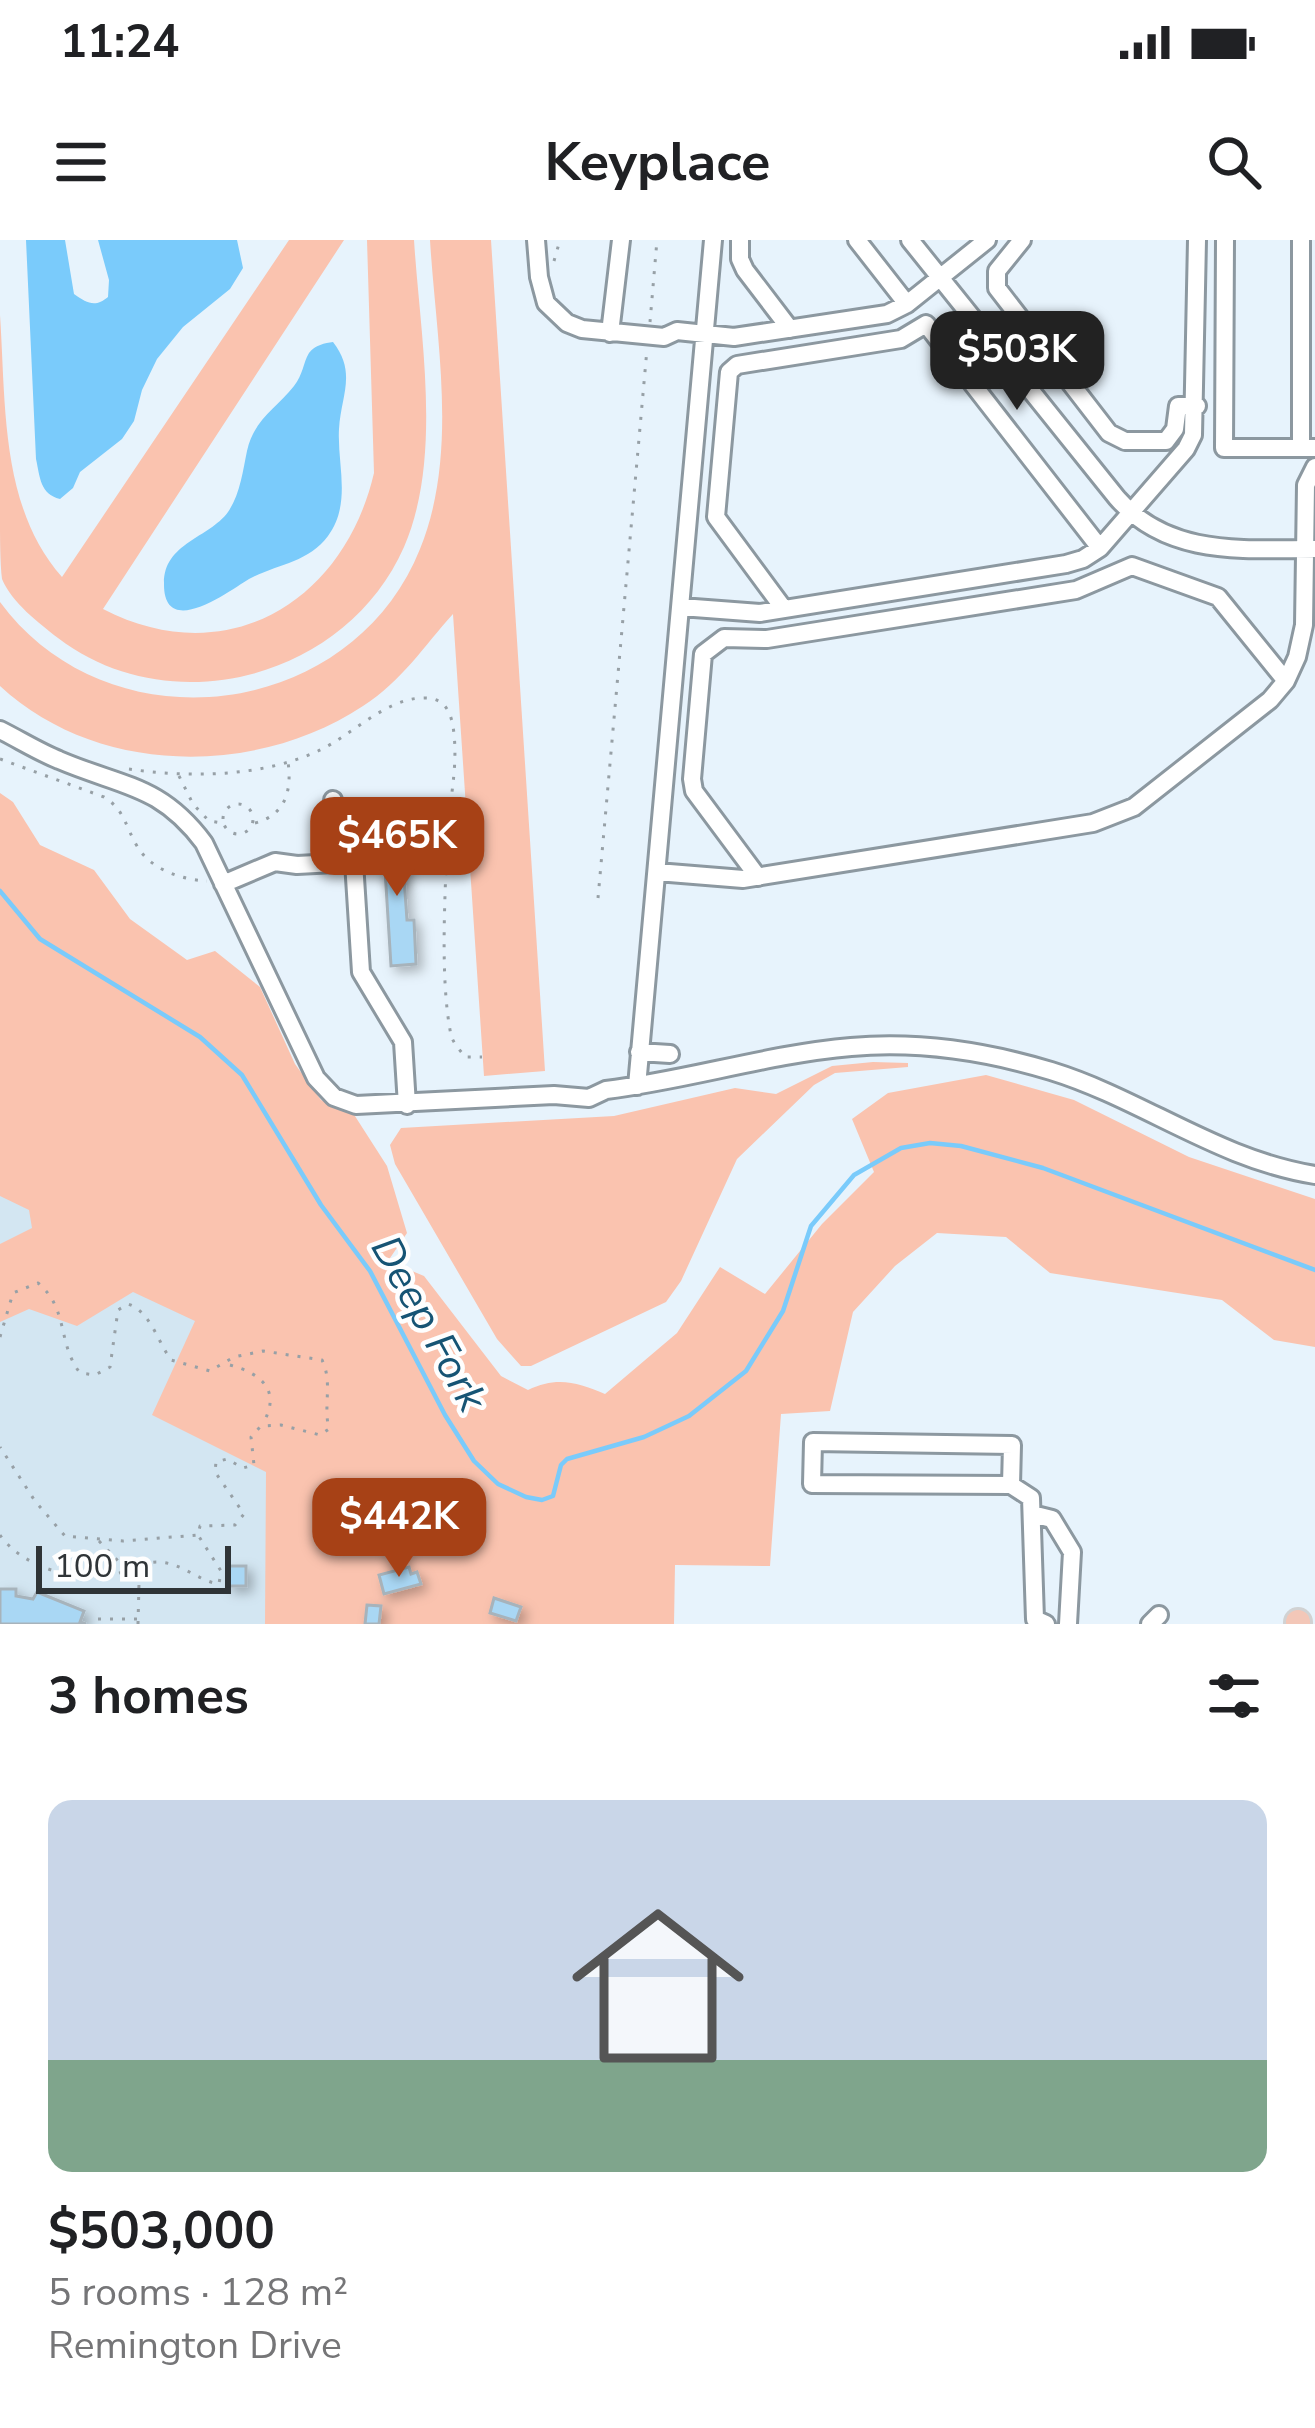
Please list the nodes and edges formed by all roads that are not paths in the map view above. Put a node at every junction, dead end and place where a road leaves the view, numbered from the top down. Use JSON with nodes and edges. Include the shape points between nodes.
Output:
{"nodes":[{"id":1,"x":536,"y":240,"type":"edge"},
{"id":2,"x":621,"y":240,"type":"edge"},
{"id":3,"x":712,"y":240,"type":"edge"},
{"id":4,"x":740,"y":240,"type":"edge"},
{"id":5,"x":857,"y":240,"type":"edge"},
{"id":6,"x":910,"y":240,"type":"edge"},
{"id":7,"x":987,"y":240,"type":"edge"},
{"id":8,"x":1022,"y":240,"type":"edge"},
{"id":9,"x":1197,"y":240,"type":"edge"},
{"id":10,"x":1225,"y":240,"type":"edge"},
{"id":11,"x":1301,"y":240,"type":"edge"},
{"id":12,"x":941,"y":277,"type":"junction"},
{"id":13,"x":907,"y":304,"type":"junction"},
{"id":14,"x":790,"y":329,"type":"junction"},
{"id":15,"x":610,"y":333,"type":"junction"},
{"id":16,"x":705,"y":334,"type":"junction"},
{"id":17,"x":702,"y":370,"type":"junction"},
{"id":18,"x":729,"y":372,"type":"junction"},
{"id":19,"x":1197,"y":406,"type":"junction"},
{"id":20,"x":1308,"y":448,"type":"edge"},
{"id":21,"x":1315,"y":467,"type":"edge"},
{"id":22,"x":1131,"y":513,"type":"junction"},
{"id":23,"x":1100,"y":548,"type":"junction"},
{"id":24,"x":1310,"y":549,"type":"edge"},
{"id":25,"x":682,"y":607,"type":"junction"},
{"id":26,"x":784,"y":609,"type":"junction"},
{"id":27,"x":1286,"y":681,"type":"junction"},
{"id":28,"x":0,"y":730,"type":"edge"},
{"id":29,"x":333,"y":800,"type":"dead end"},
{"id":30,"x":337,"y":862,"type":"junction"},
{"id":31,"x":657,"y":872,"type":"junction"},
{"id":32,"x":758,"y":877,"type":"junction"},
{"id":33,"x":222,"y":880,"type":"junction"},
{"id":34,"x":639,"y":1052,"type":"junction"},
{"id":35,"x":670,"y":1054,"type":"dead end"},
{"id":36,"x":637,"y":1086,"type":"junction"},
{"id":37,"x":407,"y":1105,"type":"junction"},
{"id":38,"x":1315,"y":1175,"type":"edge"},
{"id":39,"x":1011,"y":1485,"type":"junction"},
{"id":40,"x":1032,"y":1514,"type":"junction"},
{"id":41,"x":1039,"y":1622,"type":"edge"},
{"id":42,"x":1068,"y":1624,"type":"edge"}],
"edges":[{"from":1,"to":15,"type":"street","via":[[541,290],[554,313]]},
{"from":2,"to":15,"type":"street"},
{"from":3,"to":16,"type":"street"},
{"from":4,"to":14,"type":"street","via":[[745,270]]},
{"from":5,"to":13,"type":"street"},
{"from":6,"to":12,"type":"street"},
{"from":7,"to":12,"type":"street"},
{"from":8,"to":19,"type":"street","via":[[998,268],[997,288],[1109,433],[1166,441],[1178,406]]},
{"from":9,"to":19,"type":"street"},
{"from":10,"to":20,"type":"street","via":[[1224,448]]},
{"from":11,"to":20,"type":"street"},
{"from":12,"to":13,"type":"street"},
{"from":12,"to":22,"type":"street"},
{"from":13,"to":14,"type":"street"},
{"from":14,"to":16,"type":"street"},
{"from":15,"to":16,"type":"street"},
{"from":16,"to":17,"type":"street"},
{"from":17,"to":18,"type":"street"},
{"from":17,"to":25,"type":"street"},
{"from":18,"to":23,"type":"street","via":[[901,339],[926,324]]},
{"from":18,"to":26,"type":"street","via":[[716,517]]},
{"from":19,"to":22,"type":"street","via":[[1186,448]]},
{"from":21,"to":24,"type":"street","via":[[1306,485]]},
{"from":22,"to":23,"type":"street"},
{"from":22,"to":24,"type":"street","via":[[1192,544]]},
{"from":23,"to":26,"type":"street","via":[[1066,564]]},
{"from":24,"to":27,"type":"street","via":[[1302,642]]},
{"from":25,"to":26,"type":"street"},
{"from":25,"to":31,"type":"street"},
{"from":27,"to":32,"type":"street","via":[[1121,816]]},
{"from":27,"to":32,"type":"street","via":[[1218,597],[1132,566],[1076,590],[767,639],[724,638],[703,654],[692,779]]},
{"from":28,"to":33,"type":"street","via":[[171,806],[204,843]]},
{"from":29,"to":30,"type":"street"},
{"from":30,"to":33,"type":"street","via":[[275,862]]},
{"from":30,"to":37,"type":"street","via":[[354,862],[362,972],[403,1042]]},
{"from":31,"to":32,"type":"street"},
{"from":31,"to":34,"type":"street"},
{"from":33,"to":37,"type":"street","via":[[316,1078],[356,1105]]},
{"from":34,"to":35,"type":"street"},
{"from":34,"to":36,"type":"street"},
{"from":36,"to":37,"type":"street","via":[[589,1098]]},
{"from":36,"to":38,"type":"street","via":[[827,1050],[951,1049],[1056,1073],[1246,1158]]},
{"from":39,"to":39,"type":"street","via":[[812,1484],[813,1442],[1012,1444]]},
{"from":39,"to":40,"type":"street","via":[[1031,1498]]},
{"from":40,"to":41,"type":"street"},
{"from":40,"to":42,"type":"street","via":[[1052,1520],[1072,1552]]}]}
